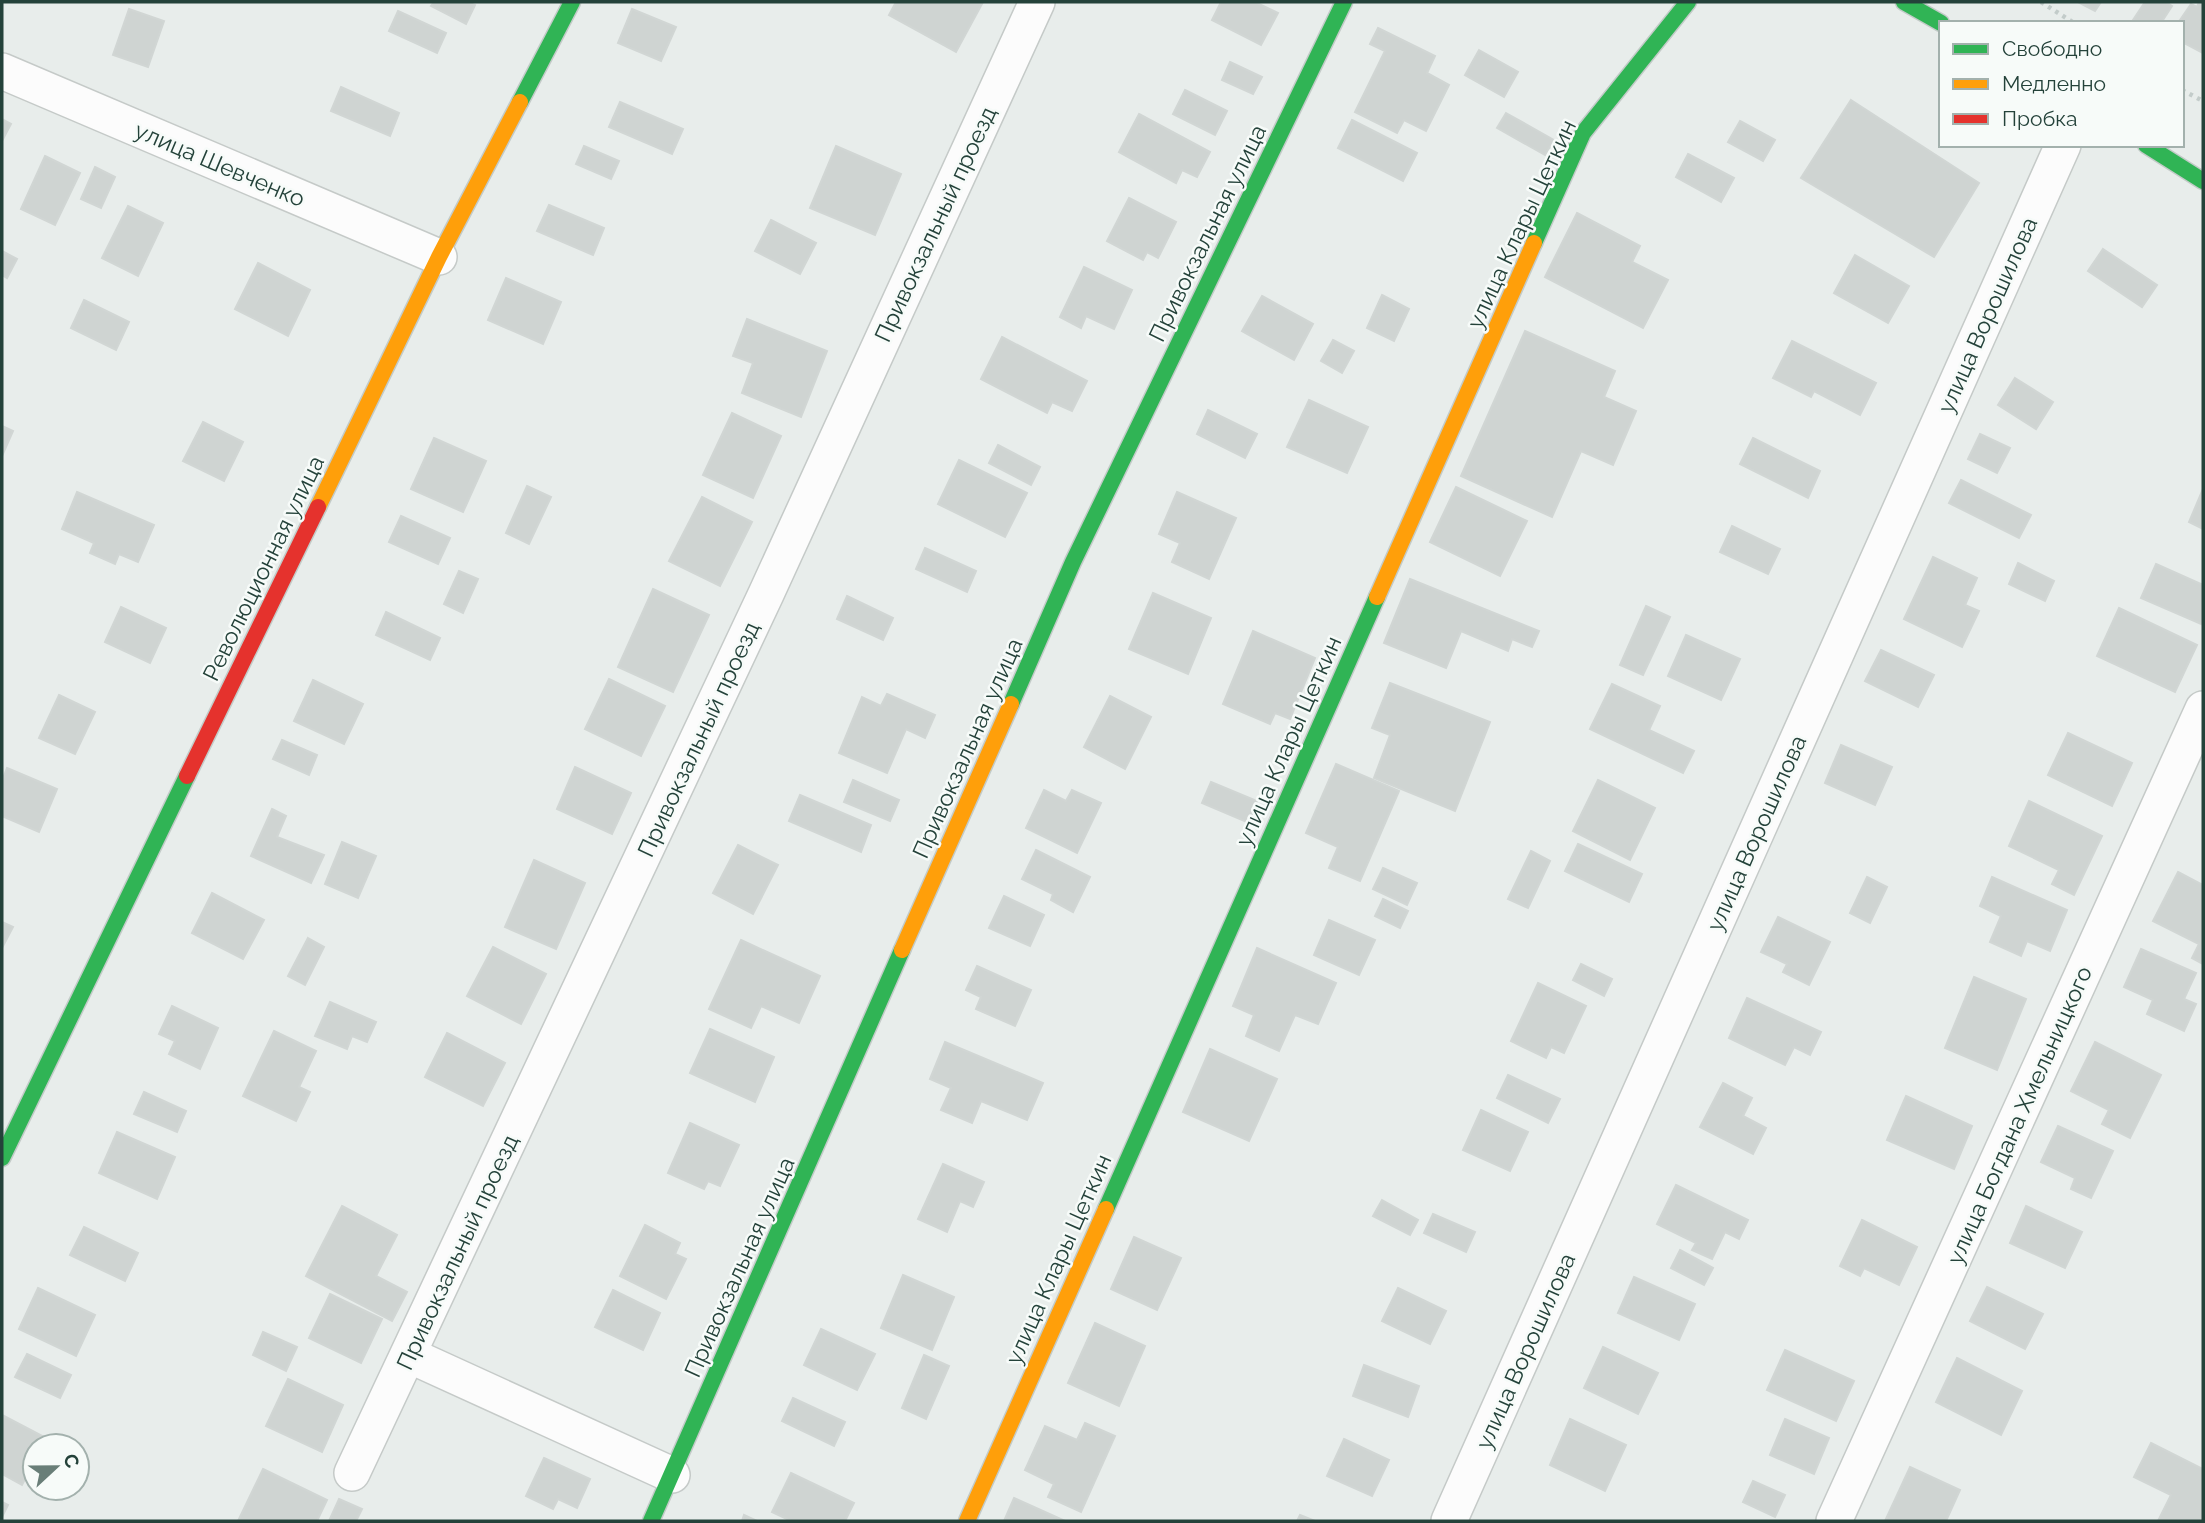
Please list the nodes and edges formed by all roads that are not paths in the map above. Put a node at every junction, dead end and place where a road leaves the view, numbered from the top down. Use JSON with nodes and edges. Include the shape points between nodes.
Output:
{"nodes":[{"id":1,"x":572,"y":2,"type":"edge"},
{"id":2,"x":1037,"y":2,"type":"edge"},
{"id":3,"x":1344,"y":2,"type":"edge"},
{"id":4,"x":1688,"y":2,"type":"edge"},
{"id":5,"x":1904,"y":2,"type":"edge"},
{"id":6,"x":1939,"y":22,"type":"edge"},
{"id":7,"x":2,"y":71,"type":"edge"},
{"id":8,"x":2062,"y":147,"type":"edge"},
{"id":9,"x":2149,"y":147,"type":"edge"},
{"id":10,"x":2203,"y":180,"type":"edge"},
{"id":11,"x":439,"y":257,"type":"junction"},
{"id":12,"x":2203,"y":709,"type":"edge"},
{"id":13,"x":2,"y":1158,"type":"edge"},
{"id":14,"x":409,"y":1354,"type":"junction"},
{"id":15,"x":352,"y":1474,"type":"dead end"},
{"id":16,"x":672,"y":1475,"type":"junction"},
{"id":17,"x":651,"y":1521,"type":"edge"},
{"id":18,"x":967,"y":1521,"type":"edge"},
{"id":19,"x":1449,"y":1521,"type":"edge"},
{"id":20,"x":1834,"y":1521,"type":"edge"}],
"edges":[{"from":1,"to":11,"type":"street","name":"Революционная улица"},
{"from":2,"to":14,"type":"street","name":"Привокзальный проезд","via":[[766,594]]},
{"from":3,"to":16,"type":"street","name":"Привокзальная улица","via":[[1073,562]]},
{"from":4,"to":18,"type":"street","name":"улица Клары Цеткин","via":[[1583,133]]},
{"from":5,"to":6,"type":"street"},
{"from":7,"to":11,"type":"street","name":"улица Шевченко"},
{"from":8,"to":19,"type":"street","name":"улица Ворошилова"},
{"from":9,"to":10,"type":"street"},
{"from":11,"to":13,"type":"street","name":"Революционная улица"},
{"from":12,"to":20,"type":"street","name":"улица Богдана Хмельницкого"},
{"from":14,"to":15,"type":"street","name":"Привокзальный проезд"},
{"from":14,"to":16,"type":"street"},
{"from":16,"to":17,"type":"street","name":"Привокзальная улица"}]}
